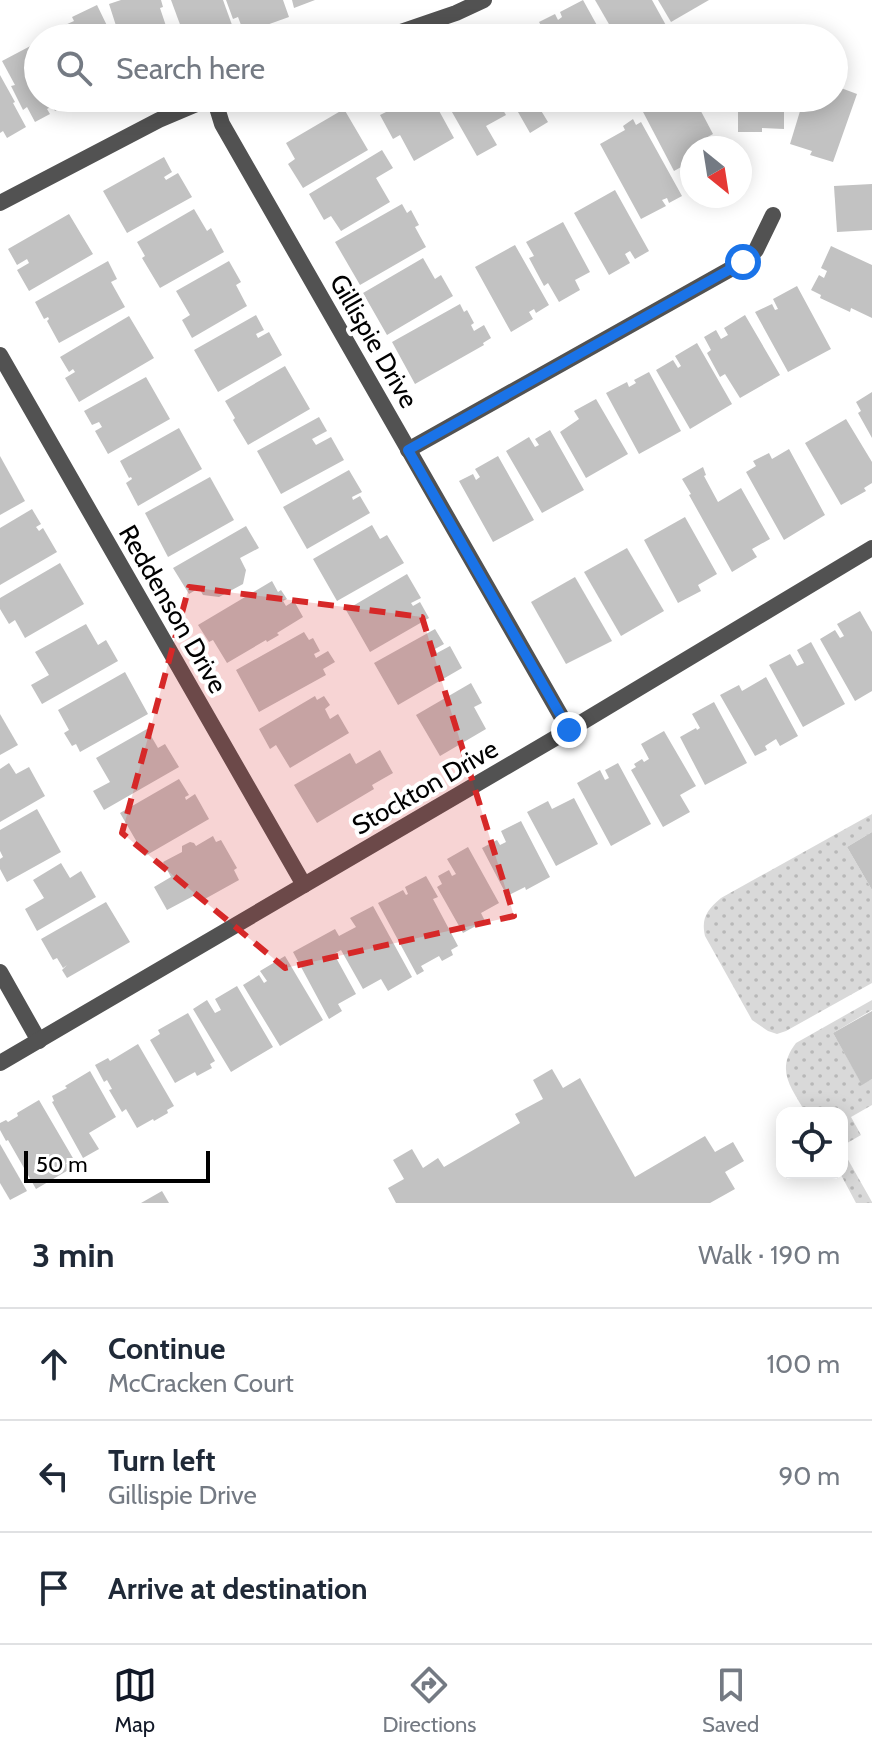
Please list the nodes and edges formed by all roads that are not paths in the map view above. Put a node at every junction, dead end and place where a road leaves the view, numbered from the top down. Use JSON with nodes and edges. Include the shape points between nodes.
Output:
{"nodes":[{"id":1,"x":484,"y":0,"type":"edge"},
{"id":2,"x":424,"y":24,"type":"edge"},
{"id":3,"x":178,"y":112,"type":"edge"},
{"id":4,"x":217,"y":112,"type":"edge"},
{"id":5,"x":0,"y":203,"type":"edge"},
{"id":6,"x":773,"y":215,"type":"dead end"},
{"id":7,"x":0,"y":355,"type":"edge"},
{"id":8,"x":408,"y":450,"type":"junction"},
{"id":9,"x":872,"y":548,"type":"edge"},
{"id":10,"x":569,"y":730,"type":"junction"},
{"id":11,"x":304,"y":885,"type":"junction"},
{"id":12,"x":0,"y":972,"type":"edge"},
{"id":13,"x":39,"y":1041,"type":"junction"},
{"id":14,"x":0,"y":1063,"type":"edge"}],
"edges":[{"from":1,"to":2,"type":"street"},
{"from":3,"to":5,"type":"street"},
{"from":4,"to":8,"type":"street","name":"Gillispie Drive"},
{"from":6,"to":8,"type":"street","via":[[756,250],[743,262]]},
{"from":7,"to":11,"type":"street","name":"Reddenson Drive"},
{"from":8,"to":10,"type":"street","name":"Gillispie Drive"},
{"from":9,"to":10,"type":"street","name":"Stockton Drive"},
{"from":10,"to":11,"type":"street","name":"Stockton Drive"},
{"from":11,"to":13,"type":"street","name":"Stockton Drive"},
{"from":12,"to":13,"type":"street"},
{"from":13,"to":14,"type":"street","name":"Stockton Drive"}]}
